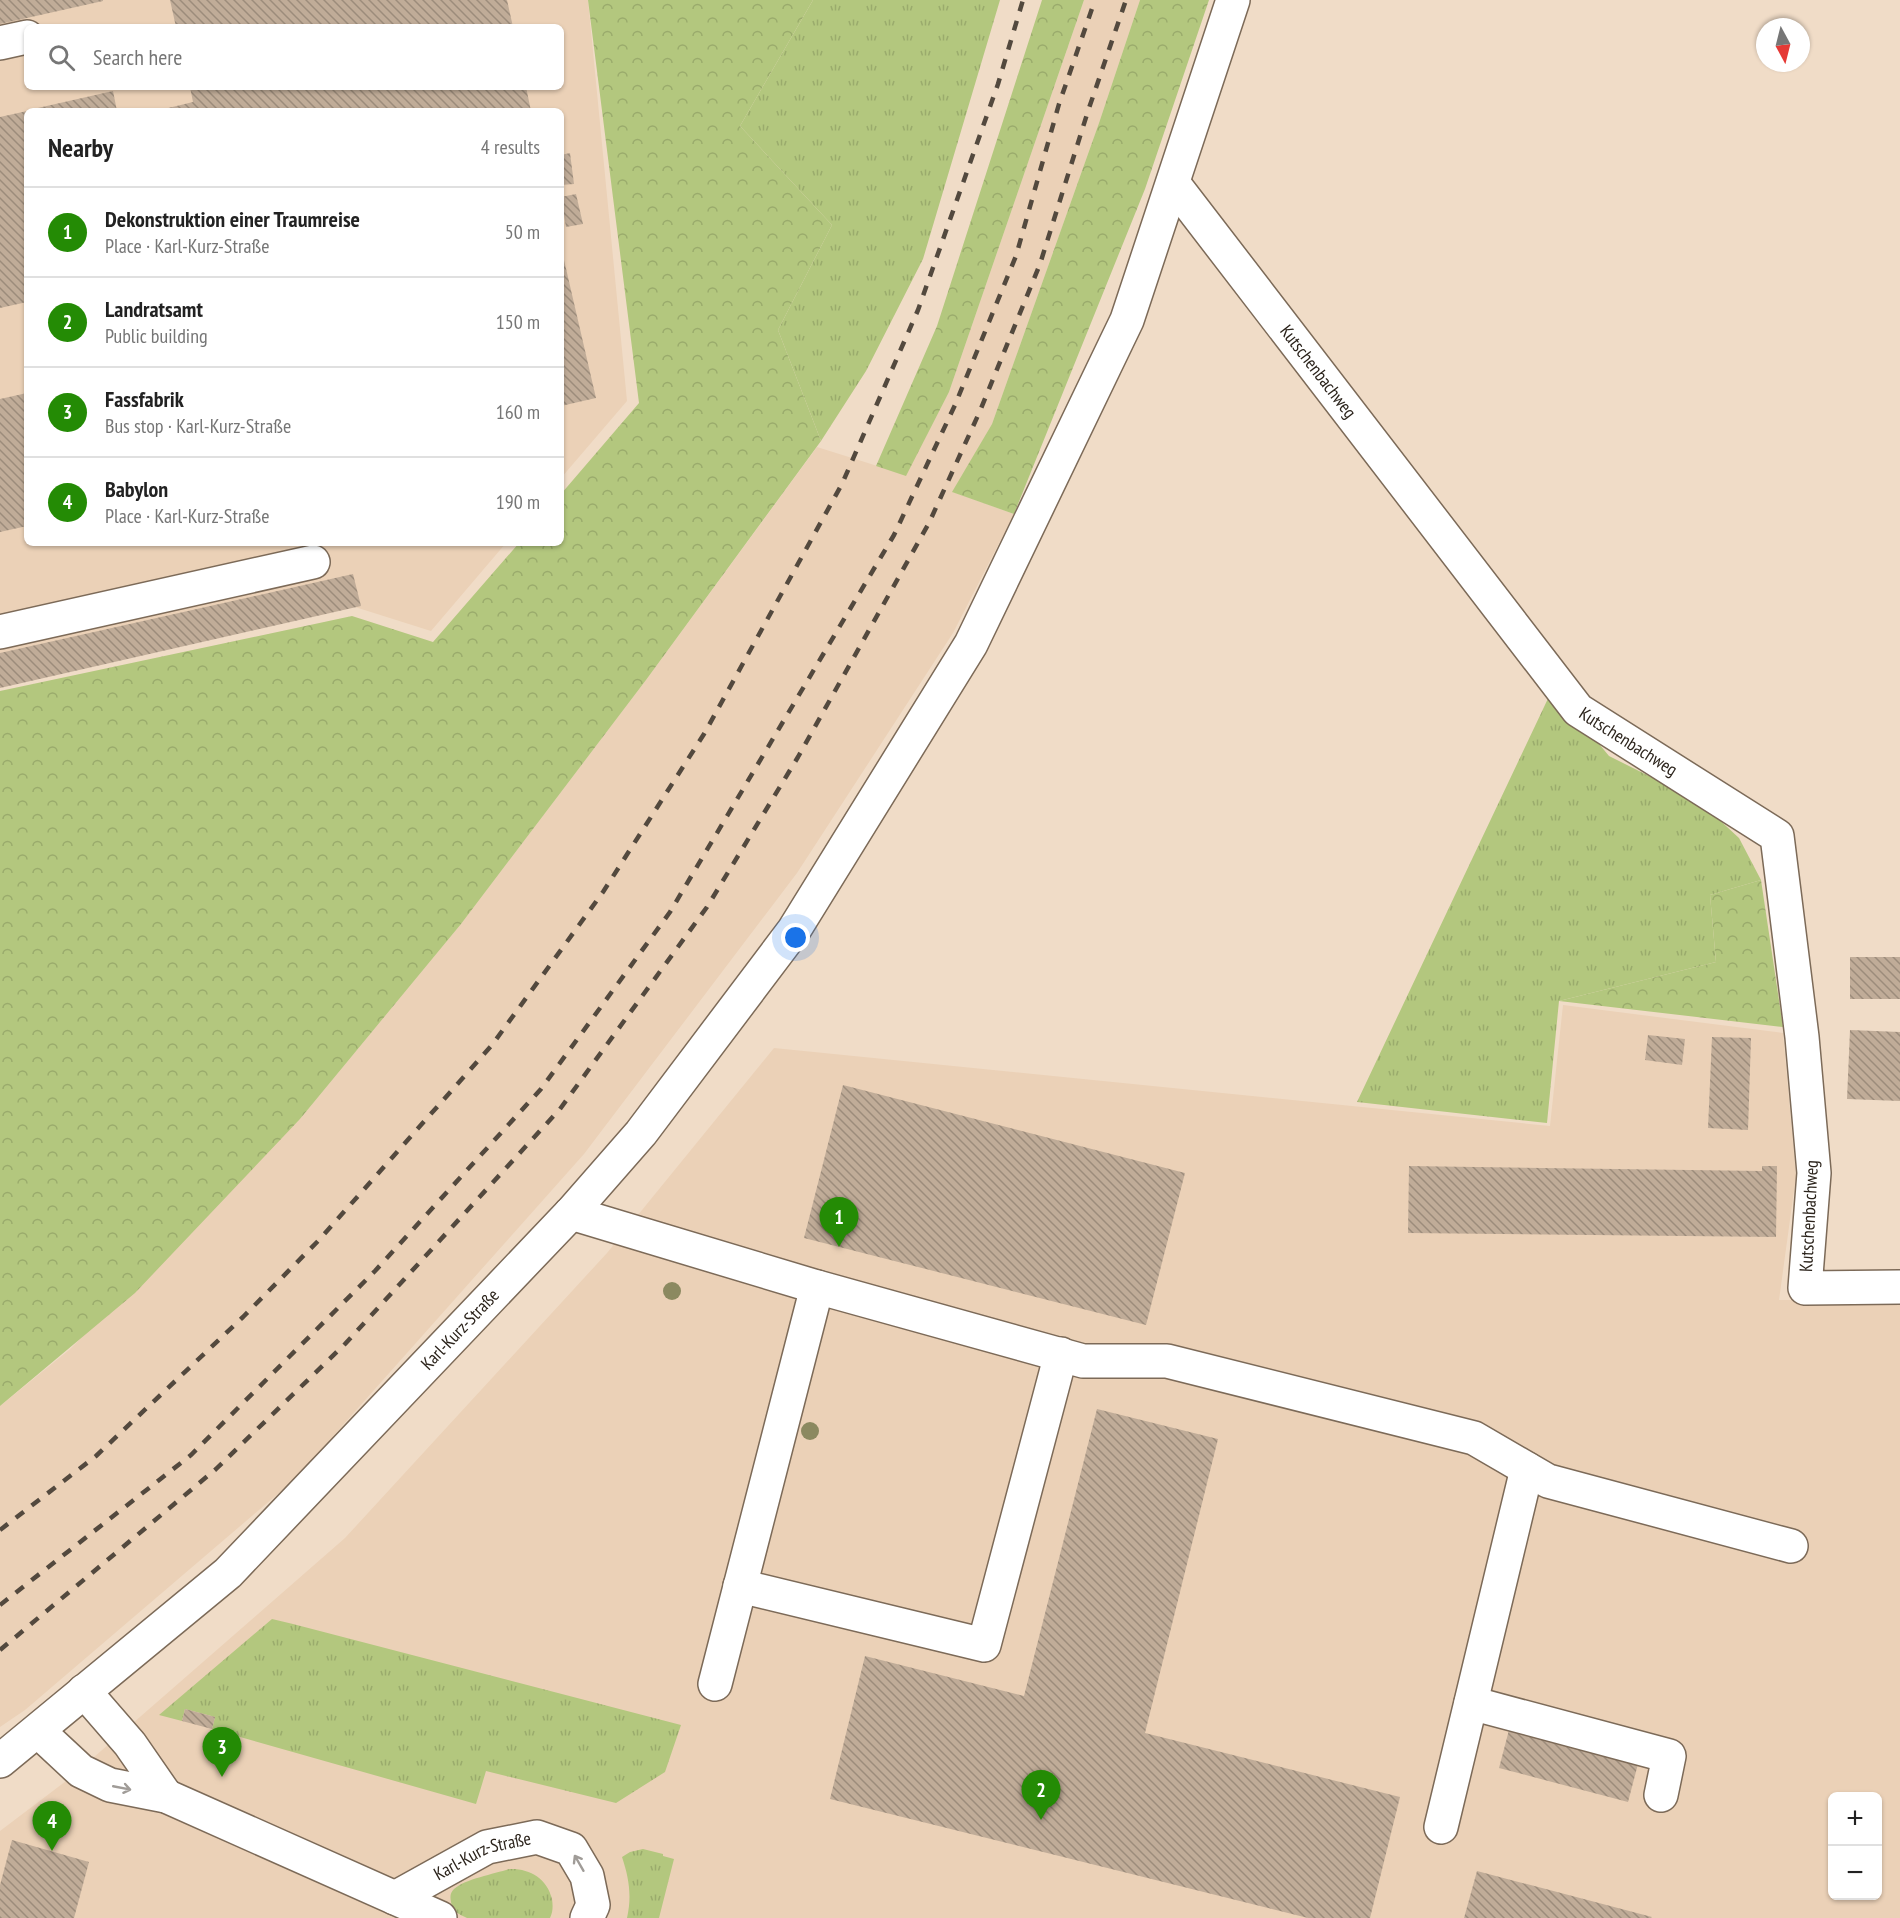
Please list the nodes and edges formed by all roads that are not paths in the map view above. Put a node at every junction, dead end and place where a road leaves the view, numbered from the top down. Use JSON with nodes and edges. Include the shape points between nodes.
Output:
{"nodes":[{"id":1,"x":1233,"y":0,"type":"edge"},
{"id":2,"x":24,"y":38,"type":"edge"},
{"id":3,"x":0,"y":43,"type":"edge"},
{"id":4,"x":1173,"y":183,"type":"junction"},
{"id":5,"x":313,"y":562,"type":"dead end"},
{"id":6,"x":0,"y":632,"type":"edge"},
{"id":7,"x":571,"y":1213,"type":"junction"},
{"id":8,"x":817,"y":1287,"type":"junction"},
{"id":9,"x":1900,"y":1287,"type":"edge"},
{"id":10,"x":1061,"y":1354,"type":"junction"},
{"id":11,"x":1527,"y":1469,"type":"junction"},
{"id":12,"x":1791,"y":1546,"type":"dead end"},
{"id":13,"x":740,"y":1586,"type":"junction"},
{"id":14,"x":715,"y":1684,"type":"dead end"},
{"id":15,"x":84,"y":1691,"type":"junction"},
{"id":16,"x":1471,"y":1703,"type":"junction"},
{"id":17,"x":38,"y":1731,"type":"junction"},
{"id":18,"x":0,"y":1761,"type":"edge"},
{"id":19,"x":1661,"y":1795,"type":"dead end"},
{"id":20,"x":166,"y":1796,"type":"junction"},
{"id":21,"x":1441,"y":1827,"type":"dead end"},
{"id":22,"x":395,"y":1898,"type":"junction"},
{"id":23,"x":440,"y":1918,"type":"edge"},
{"id":24,"x":587,"y":1918,"type":"edge"}],
"edges":[{"from":1,"to":4,"type":"street","name":"Karl-Kurz-Straße"},
{"from":2,"to":3,"type":"street"},
{"from":4,"to":7,"type":"street","name":"Karl-Kurz-Straße","via":[[1127,320],[970,644],[794,930],[641,1133]]},
{"from":4,"to":9,"type":"street","name":"Kutschenbachweg","via":[[1578,710],[1777,836],[1814,1173],[1805,1288]]},
{"from":5,"to":6,"type":"street"},
{"from":7,"to":8,"type":"street"},
{"from":7,"to":15,"type":"street","name":"Karl-Kurz-Straße","via":[[228,1573]]},
{"from":8,"to":10,"type":"street"},
{"from":8,"to":13,"type":"street"},
{"from":10,"to":11,"type":"street","via":[[1083,1360],[1167,1361],[1474,1438]]},
{"from":10,"to":13,"type":"street","via":[[984,1645]]},
{"from":11,"to":12,"type":"street","via":[[1548,1481]]},
{"from":11,"to":16,"type":"street"},
{"from":13,"to":14,"type":"street"},
{"from":15,"to":17,"type":"street","name":"Karl-Kurz-Straße"},
{"from":15,"to":20,"type":"street","via":[[130,1744]]},
{"from":16,"to":19,"type":"street","via":[[1669,1756]]},
{"from":16,"to":21,"type":"street"},
{"from":17,"to":18,"type":"street","name":"Karl-Kurz-Straße"},
{"from":17,"to":20,"type":"street","one_way":true,"via":[[81,1771],[111,1785]]},
{"from":20,"to":22,"type":"street"},
{"from":22,"to":23,"type":"street"},
{"from":24,"to":22,"type":"street","name":"Karl-Kurz-Straße","one_way":true,"via":[[593,1905],[587,1876],[571,1849],[537,1838],[487,1847]]}]}
